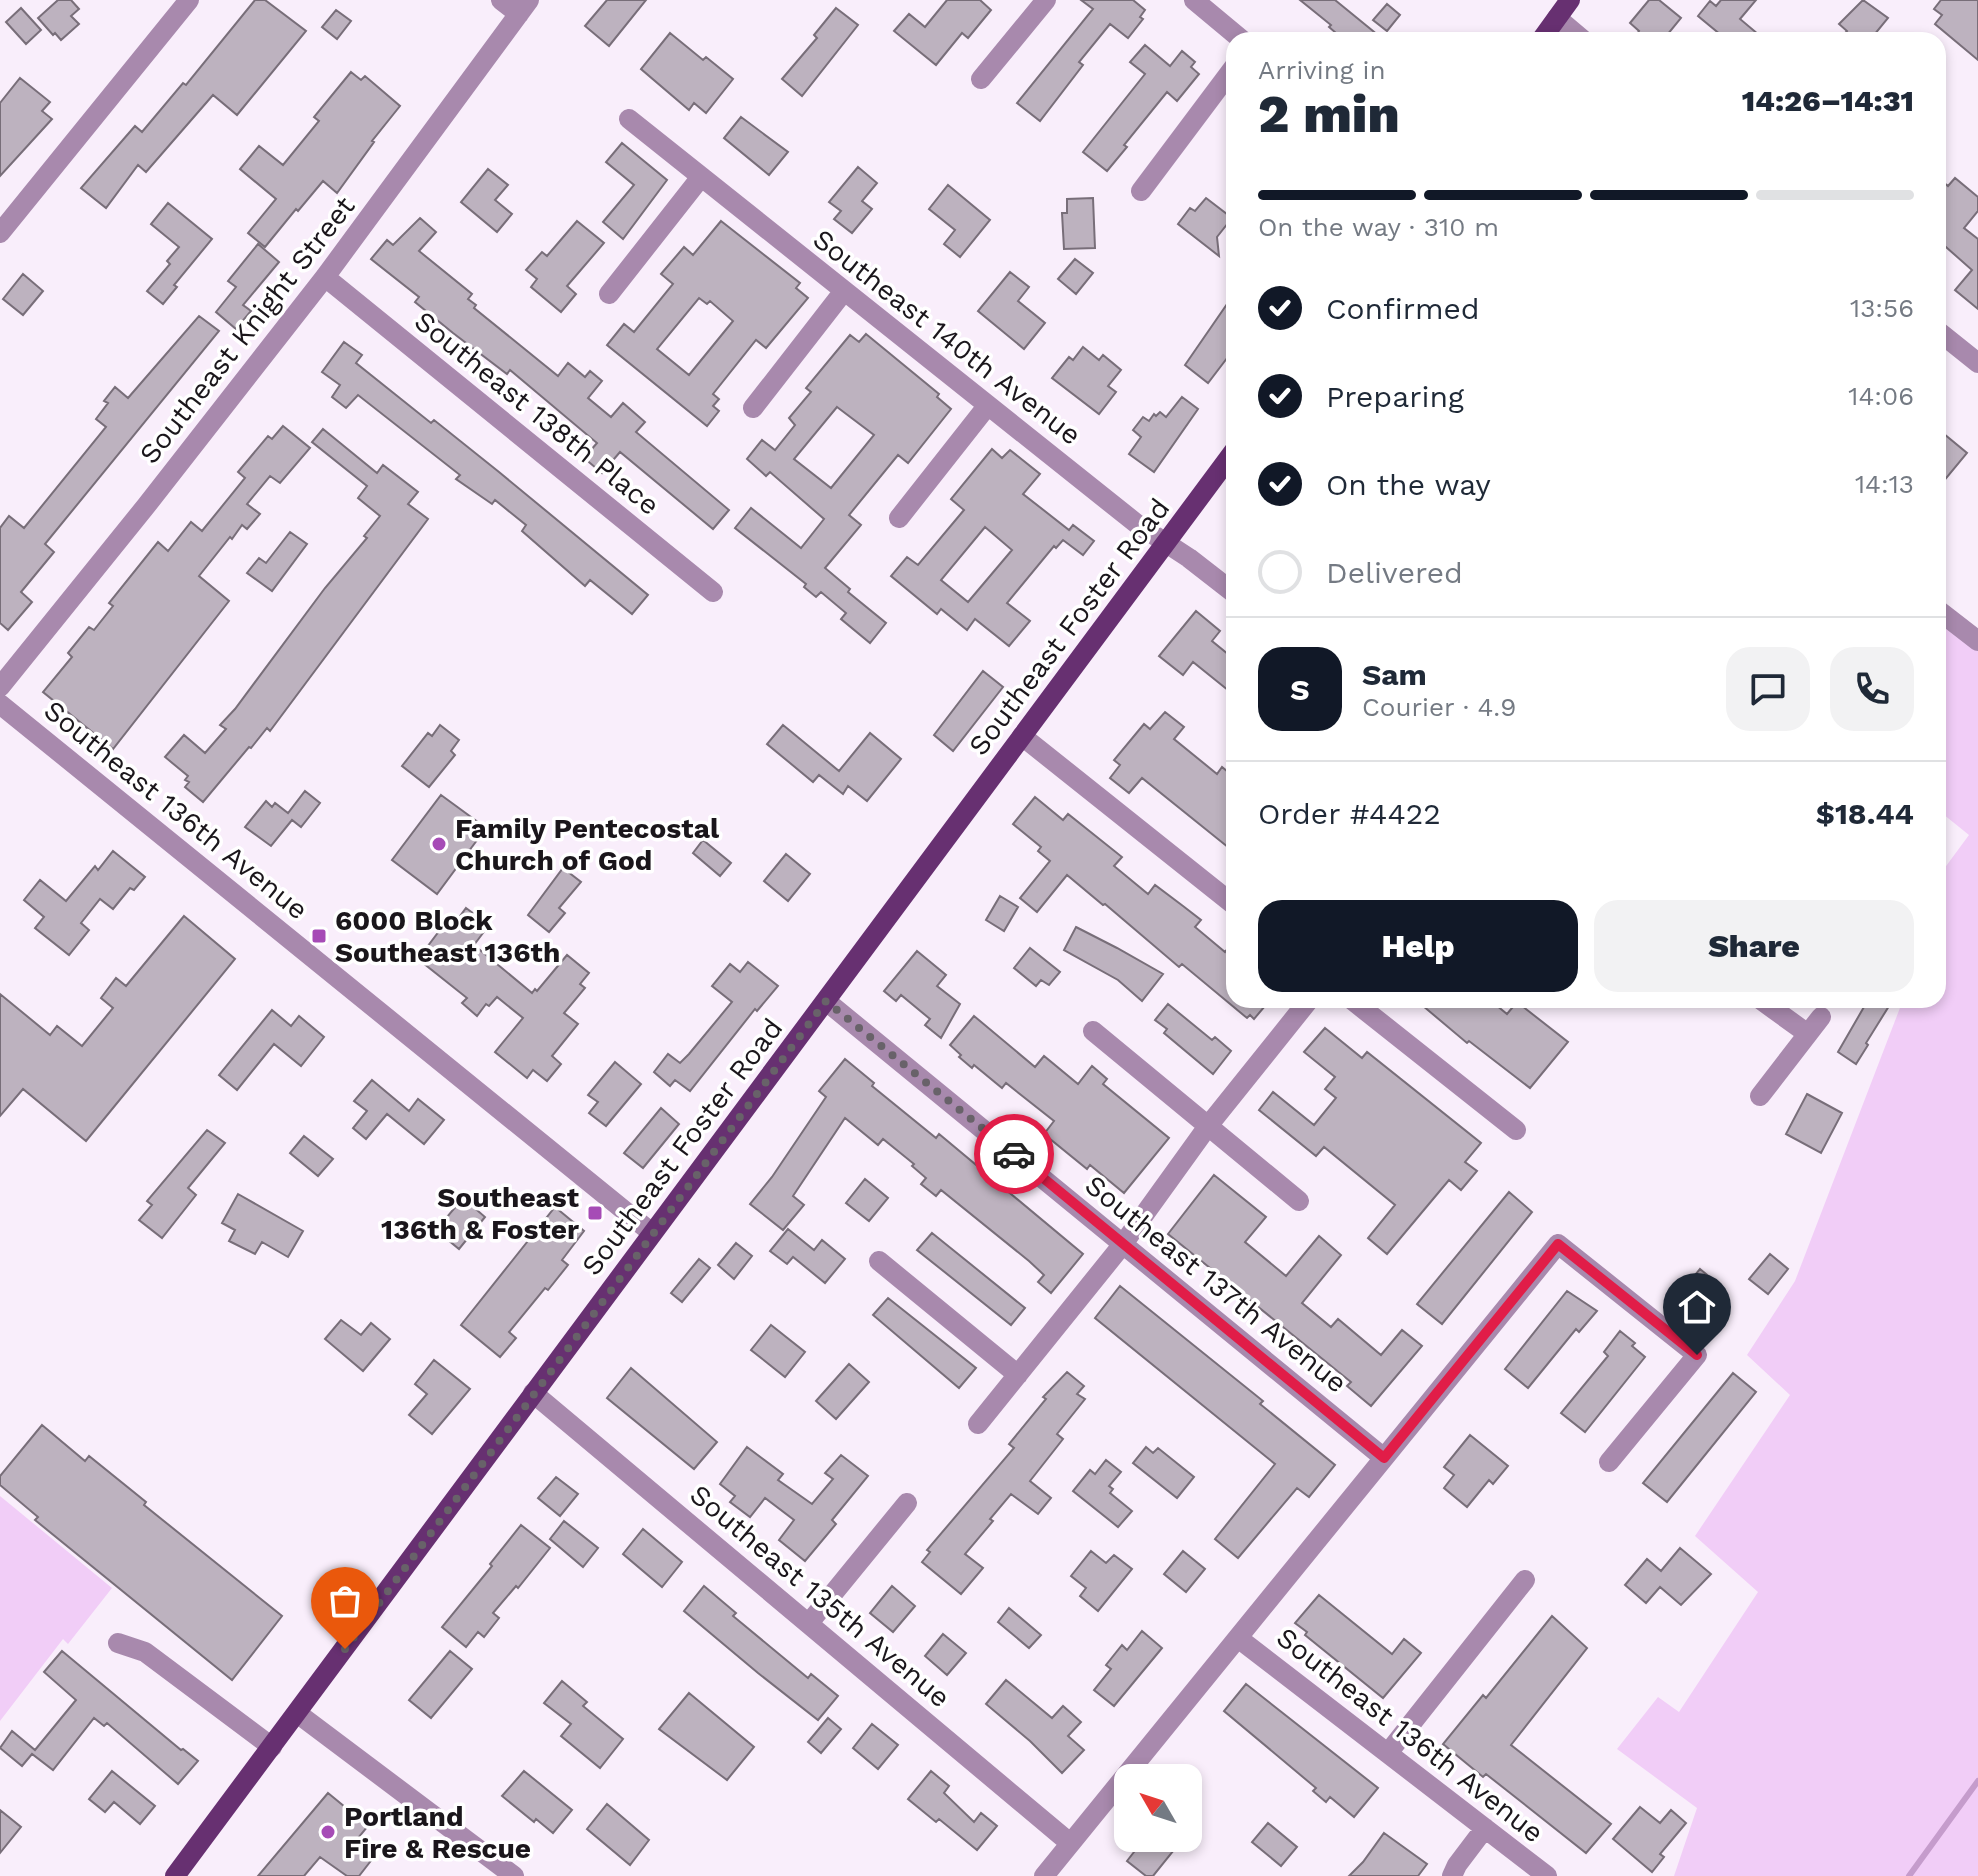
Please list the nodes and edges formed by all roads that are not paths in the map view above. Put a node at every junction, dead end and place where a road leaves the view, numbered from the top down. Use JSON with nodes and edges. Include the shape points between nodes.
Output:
{"nodes":[{"id":1,"x":189,"y":0,"type":"edge"},
{"id":2,"x":501,"y":0,"type":"edge"},
{"id":3,"x":1046,"y":0,"type":"edge"},
{"id":4,"x":1194,"y":0,"type":"edge"},
{"id":5,"x":1570,"y":0,"type":"edge"},
{"id":6,"x":524,"y":7,"type":"edge"},
{"id":7,"x":1557,"y":18,"type":"junction"},
{"id":8,"x":1232,"y":32,"type":"edge"},
{"id":9,"x":1547,"y":32,"type":"edge"},
{"id":10,"x":1574,"y":32,"type":"edge"},
{"id":11,"x":1226,"y":78,"type":"edge"},
{"id":12,"x":981,"y":79,"type":"dead end"},
{"id":13,"x":629,"y":119,"type":"dead end"},
{"id":14,"x":701,"y":177,"type":"junction"},
{"id":15,"x":1141,"y":191,"type":"dead end"},
{"id":16,"x":0,"y":233,"type":"edge"},
{"id":17,"x":325,"y":277,"type":"junction"},
{"id":18,"x":844,"y":291,"type":"junction"},
{"id":19,"x":609,"y":294,"type":"dead end"},
{"id":20,"x":1946,"y":337,"type":"edge"},
{"id":21,"x":1978,"y":363,"type":"edge"},
{"id":22,"x":988,"y":405,"type":"junction"},
{"id":23,"x":753,"y":408,"type":"dead end"},
{"id":24,"x":1226,"y":462,"type":"edge"},
{"id":25,"x":899,"y":518,"type":"dead end"},
{"id":26,"x":1166,"y":542,"type":"junction"},
{"id":27,"x":1226,"y":587,"type":"edge"},
{"id":28,"x":713,"y":592,"type":"dead end"},
{"id":29,"x":1946,"y":616,"type":"edge"},
{"id":30,"x":1978,"y":641,"type":"edge"},
{"id":31,"x":0,"y":687,"type":"edge"},
{"id":32,"x":0,"y":704,"type":"edge"},
{"id":33,"x":1022,"y":736,"type":"junction"},
{"id":34,"x":1226,"y":899,"type":"edge"},
{"id":35,"x":826,"y":1001,"type":"junction"},
{"id":36,"x":1303,"y":1008,"type":"edge"},
{"id":37,"x":1362,"y":1008,"type":"edge"},
{"id":38,"x":1772,"y":1008,"type":"edge"},
{"id":39,"x":1821,"y":1017,"type":"dead end"},
{"id":40,"x":1093,"y":1031,"type":"dead end"},
{"id":41,"x":1808,"y":1034,"type":"junction"},
{"id":42,"x":1760,"y":1096,"type":"dead end"},
{"id":43,"x":1208,"y":1126,"type":"junction"},
{"id":44,"x":1516,"y":1130,"type":"dead end"},
{"id":45,"x":1299,"y":1201,"type":"dead end"},
{"id":46,"x":652,"y":1233,"type":"junction"},
{"id":47,"x":1123,"y":1244,"type":"junction"},
{"id":48,"x":879,"y":1261,"type":"dead end"},
{"id":49,"x":1018,"y":1375,"type":"junction"},
{"id":50,"x":533,"y":1393,"type":"junction"},
{"id":51,"x":978,"y":1424,"type":"dead end"},
{"id":52,"x":1384,"y":1458,"type":"junction"},
{"id":53,"x":1609,"y":1462,"type":"dead end"},
{"id":54,"x":907,"y":1503,"type":"dead end"},
{"id":55,"x":1525,"y":1580,"type":"dead end"},
{"id":56,"x":809,"y":1623,"type":"junction"},
{"id":57,"x":1238,"y":1638,"type":"junction"},
{"id":58,"x":118,"y":1643,"type":"dead end"},
{"id":59,"x":297,"y":1713,"type":"junction"},
{"id":60,"x":272,"y":1747,"type":"junction"},
{"id":61,"x":1388,"y":1753,"type":"junction"},
{"id":62,"x":1485,"y":1828,"type":"junction"},
{"id":63,"x":1070,"y":1843,"type":"junction"},
{"id":64,"x":175,"y":1876,"type":"edge"},
{"id":65,"x":514,"y":1876,"type":"edge"},
{"id":66,"x":1044,"y":1876,"type":"edge"},
{"id":67,"x":1452,"y":1876,"type":"edge"},
{"id":68,"x":1547,"y":1876,"type":"edge"}],
"edges":[{"from":1,"to":16,"type":"street"},
{"from":2,"to":6,"type":"street"},
{"from":3,"to":12,"type":"street"},
{"from":4,"to":8,"type":"street"},
{"from":5,"to":7,"type":"main road"},
{"from":6,"to":17,"type":"street","name":"Southeast Knight Street"},
{"from":7,"to":9,"type":"main road"},
{"from":7,"to":10,"type":"street"},
{"from":11,"to":15,"type":"street"},
{"from":13,"to":14,"type":"street","name":"Southeast 140th Avenue"},
{"from":14,"to":18,"type":"street","name":"Southeast 140th Avenue"},
{"from":14,"to":19,"type":"street"},
{"from":17,"to":28,"type":"street","name":"Southeast 138th Place"},
{"from":17,"to":31,"type":"street","name":"Southeast Knight Street"},
{"from":18,"to":22,"type":"street","name":"Southeast 140th Avenue"},
{"from":18,"to":23,"type":"street"},
{"from":20,"to":21,"type":"street"},
{"from":22,"to":25,"type":"street"},
{"from":22,"to":26,"type":"street","name":"Southeast 140th Avenue"},
{"from":24,"to":26,"type":"main road","name":"Southeast Foster Road"},
{"from":26,"to":27,"type":"street","name":"Southeast 140th Avenue"},
{"from":26,"to":33,"type":"main road","name":"Southeast Foster Road"},
{"from":29,"to":30,"type":"street"},
{"from":32,"to":46,"type":"street","name":"Southeast 136th Avenue"},
{"from":33,"to":34,"type":"street"},
{"from":33,"to":35,"type":"main road","name":"Southeast Foster Road"},
{"from":35,"to":46,"type":"main road","name":"Southeast Foster Road"},
{"from":35,"to":47,"type":"street","name":"Southeast 137th Avenue"},
{"from":36,"to":43,"type":"street"},
{"from":37,"to":44,"type":"street"},
{"from":38,"to":41,"type":"street"},
{"from":39,"to":41,"type":"street"},
{"from":40,"to":43,"type":"street"},
{"from":41,"to":42,"type":"street"},
{"from":43,"to":45,"type":"street"},
{"from":43,"to":47,"type":"street"},
{"from":46,"to":50,"type":"main road","name":"Southeast Foster Road"},
{"from":47,"to":49,"type":"street"},
{"from":47,"to":52,"type":"street","name":"Southeast 137th Avenue"},
{"from":48,"to":49,"type":"street"},
{"from":49,"to":51,"type":"street"},
{"from":50,"to":56,"type":"street","name":"Southeast 135th Avenue"},
{"from":50,"to":59,"type":"main road","name":"Southeast Foster Road"},
{"from":52,"to":53,"type":"street","via":[[1558,1244],[1697,1355]]},
{"from":52,"to":57,"type":"street"},
{"from":54,"to":56,"type":"street"},
{"from":55,"to":61,"type":"street"},
{"from":56,"to":63,"type":"street","name":"Southeast 135th Avenue"},
{"from":57,"to":61,"type":"street","name":"Southeast 136th Avenue"},
{"from":57,"to":63,"type":"street"},
{"from":58,"to":60,"type":"street","via":[[145,1652]]},
{"from":59,"to":60,"type":"main road","name":"Southeast Foster Road"},
{"from":59,"to":65,"type":"street"},
{"from":60,"to":64,"type":"main road","name":"Southeast Foster Road"},
{"from":61,"to":62,"type":"street","name":"Southeast 136th Avenue"},
{"from":62,"to":67,"type":"street"},
{"from":62,"to":68,"type":"street","name":"Southeast 136th Avenue"},
{"from":63,"to":66,"type":"street"}]}
